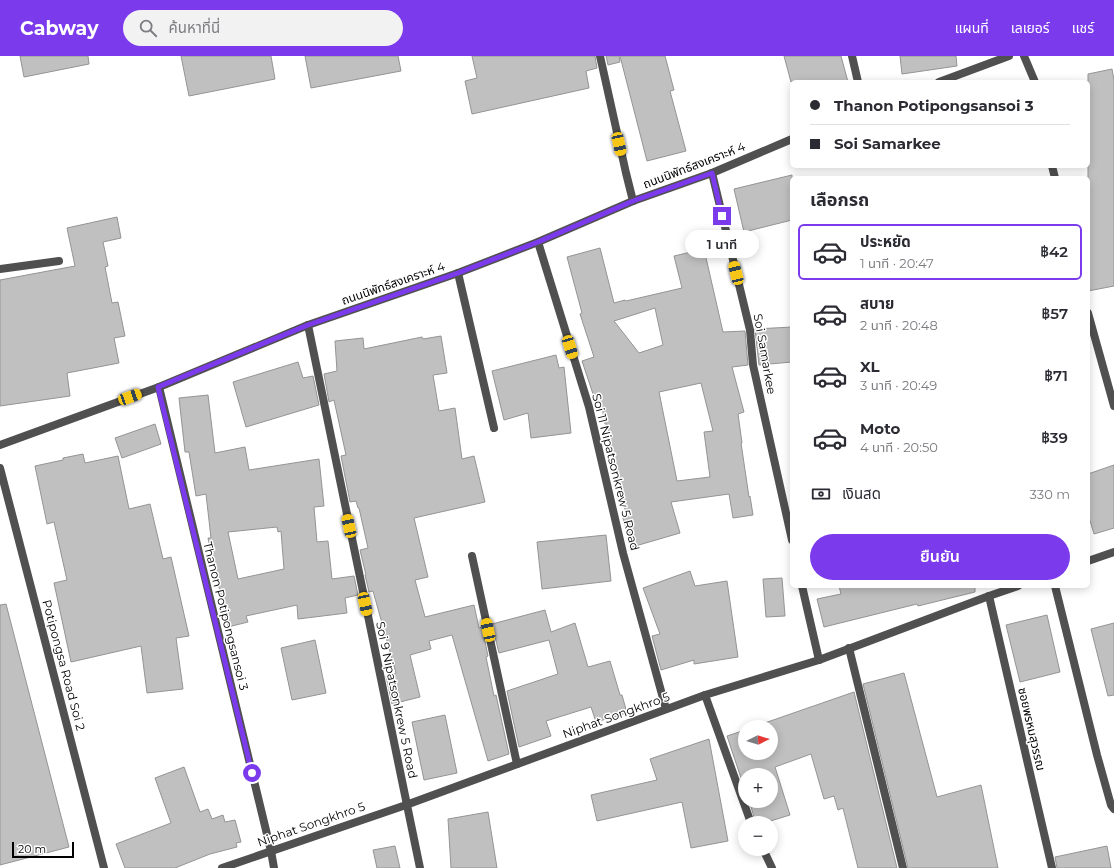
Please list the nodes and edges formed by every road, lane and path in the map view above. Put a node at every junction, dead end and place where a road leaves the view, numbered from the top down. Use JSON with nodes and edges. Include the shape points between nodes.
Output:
{"nodes":[{"id":1,"x":600,"y":56,"type":"edge"},
{"id":2,"x":852,"y":56,"type":"edge"},
{"id":3,"x":1009,"y":56,"type":"edge"},
{"id":4,"x":1024,"y":56,"type":"edge"},
{"id":5,"x":858,"y":80,"type":"edge"},
{"id":6,"x":943,"y":80,"type":"edge"},
{"id":7,"x":1034,"y":80,"type":"edge"},
{"id":8,"x":790,"y":140,"type":"edge"},
{"id":9,"x":712,"y":173,"type":"junction"},
{"id":10,"x":633,"y":201,"type":"junction"},
{"id":11,"x":538,"y":242,"type":"junction"},
{"id":12,"x":59,"y":261,"type":"dead end"},
{"id":13,"x":0,"y":269,"type":"edge"},
{"id":14,"x":458,"y":273,"type":"junction"},
{"id":15,"x":1090,"y":321,"type":"edge"},
{"id":16,"x":308,"y":325,"type":"junction"},
{"id":17,"x":158,"y":387,"type":"junction"},
{"id":18,"x":1114,"y":406,"type":"edge"},
{"id":19,"x":494,"y":428,"type":"dead end"},
{"id":20,"x":0,"y":445,"type":"edge"},
{"id":21,"x":0,"y":468,"type":"edge"},
{"id":22,"x":790,"y":531,"type":"edge"},
{"id":23,"x":1114,"y":552,"type":"edge"},
{"id":24,"x":472,"y":556,"type":"dead end"},
{"id":25,"x":1090,"y":560,"type":"edge"},
{"id":26,"x":802,"y":588,"type":"edge"},
{"id":27,"x":1012,"y":588,"type":"edge"},
{"id":28,"x":1055,"y":588,"type":"edge"},
{"id":29,"x":990,"y":596,"type":"junction"},
{"id":30,"x":849,"y":648,"type":"junction"},
{"id":31,"x":819,"y":660,"type":"junction"},
{"id":32,"x":705,"y":695,"type":"junction"},
{"id":33,"x":666,"y":709,"type":"junction"},
{"id":34,"x":517,"y":764,"type":"junction"},
{"id":35,"x":406,"y":805,"type":"junction"},
{"id":36,"x":1114,"y":809,"type":"edge"},
{"id":37,"x":748,"y":816,"type":"edge"},
{"id":38,"x":271,"y":851,"type":"junction"},
{"id":39,"x":766,"y":856,"type":"edge"},
{"id":40,"x":104,"y":868,"type":"edge"},
{"id":41,"x":222,"y":868,"type":"edge"},
{"id":42,"x":274,"y":868,"type":"edge"},
{"id":43,"x":420,"y":868,"type":"edge"},
{"id":44,"x":772,"y":868,"type":"edge"},
{"id":45,"x":903,"y":868,"type":"edge"},
{"id":46,"x":1052,"y":868,"type":"edge"}],
"edges":[{"from":1,"to":10,"type":"street"},
{"from":2,"to":5,"type":"street"},
{"from":3,"to":6,"type":"street"},
{"from":4,"to":7,"type":"street"},
{"from":8,"to":9,"type":"street","name":"ถนนนิพัทธ์สงเคราะห์ 4"},
{"from":9,"to":10,"type":"street","name":"ถนนนิพัทธ์สงเคราะห์ 4"},
{"from":9,"to":22,"type":"street","name":"Soi Samarkee","via":[[750,330],[753,365]]},
{"from":10,"to":11,"type":"street","name":"ถนนนิพัทธ์สงเคราะห์ 4"},
{"from":11,"to":14,"type":"street","name":"ถนนนิพัทธ์สงเคราะห์ 4"},
{"from":11,"to":33,"type":"street","name":"Soi 11 Nipatsonkrew 5 Road","via":[[588,407],[623,553]]},
{"from":12,"to":13,"type":"street"},
{"from":14,"to":16,"type":"street","name":"ถนนนิพัทธ์สงเคราะห์ 4"},
{"from":14,"to":19,"type":"street"},
{"from":15,"to":18,"type":"street"},
{"from":16,"to":17,"type":"street","name":"ถนนนิพัทธ์สงเคราะห์ 4"},
{"from":16,"to":35,"type":"street","name":"Soi 9 Nipatsonkrew 5 Road"},
{"from":17,"to":20,"type":"street","name":"ถนนนิพัทธ์สงเคราะห์ 4"},
{"from":17,"to":38,"type":"street","name":"Thanon Potipongsansoi 3"},
{"from":21,"to":40,"type":"street","name":"Potipongsa Road Soi 2"},
{"from":23,"to":25,"type":"street"},
{"from":24,"to":34,"type":"street"},
{"from":26,"to":31,"type":"street"},
{"from":27,"to":29,"type":"street","name":"Niphat Songkhro 5"},
{"from":28,"to":36,"type":"street","via":[[1097,755]]},
{"from":29,"to":30,"type":"street","name":"Niphat Songkhro 5"},
{"from":29,"to":46,"type":"street","name":"ซอยพรหมสุวรรณ"},
{"from":30,"to":31,"type":"street","name":"Niphat Songkhro 5"},
{"from":30,"to":45,"type":"street"},
{"from":31,"to":32,"type":"street","name":"Niphat Songkhro 5"},
{"from":32,"to":33,"type":"street","name":"Niphat Songkhro 5"},
{"from":32,"to":37,"type":"street"},
{"from":33,"to":34,"type":"street","name":"Niphat Songkhro 5"},
{"from":34,"to":35,"type":"street","name":"Niphat Songkhro 5"},
{"from":35,"to":38,"type":"street","name":"Niphat Songkhro 5"},
{"from":35,"to":43,"type":"street","name":"Soi 9 Nipatsonkrew 5 Road"},
{"from":38,"to":41,"type":"street","name":"Niphat Songkhro 5"},
{"from":38,"to":42,"type":"street","name":"Thanon Potipongsansoi 3"},
{"from":39,"to":44,"type":"street"}]}
